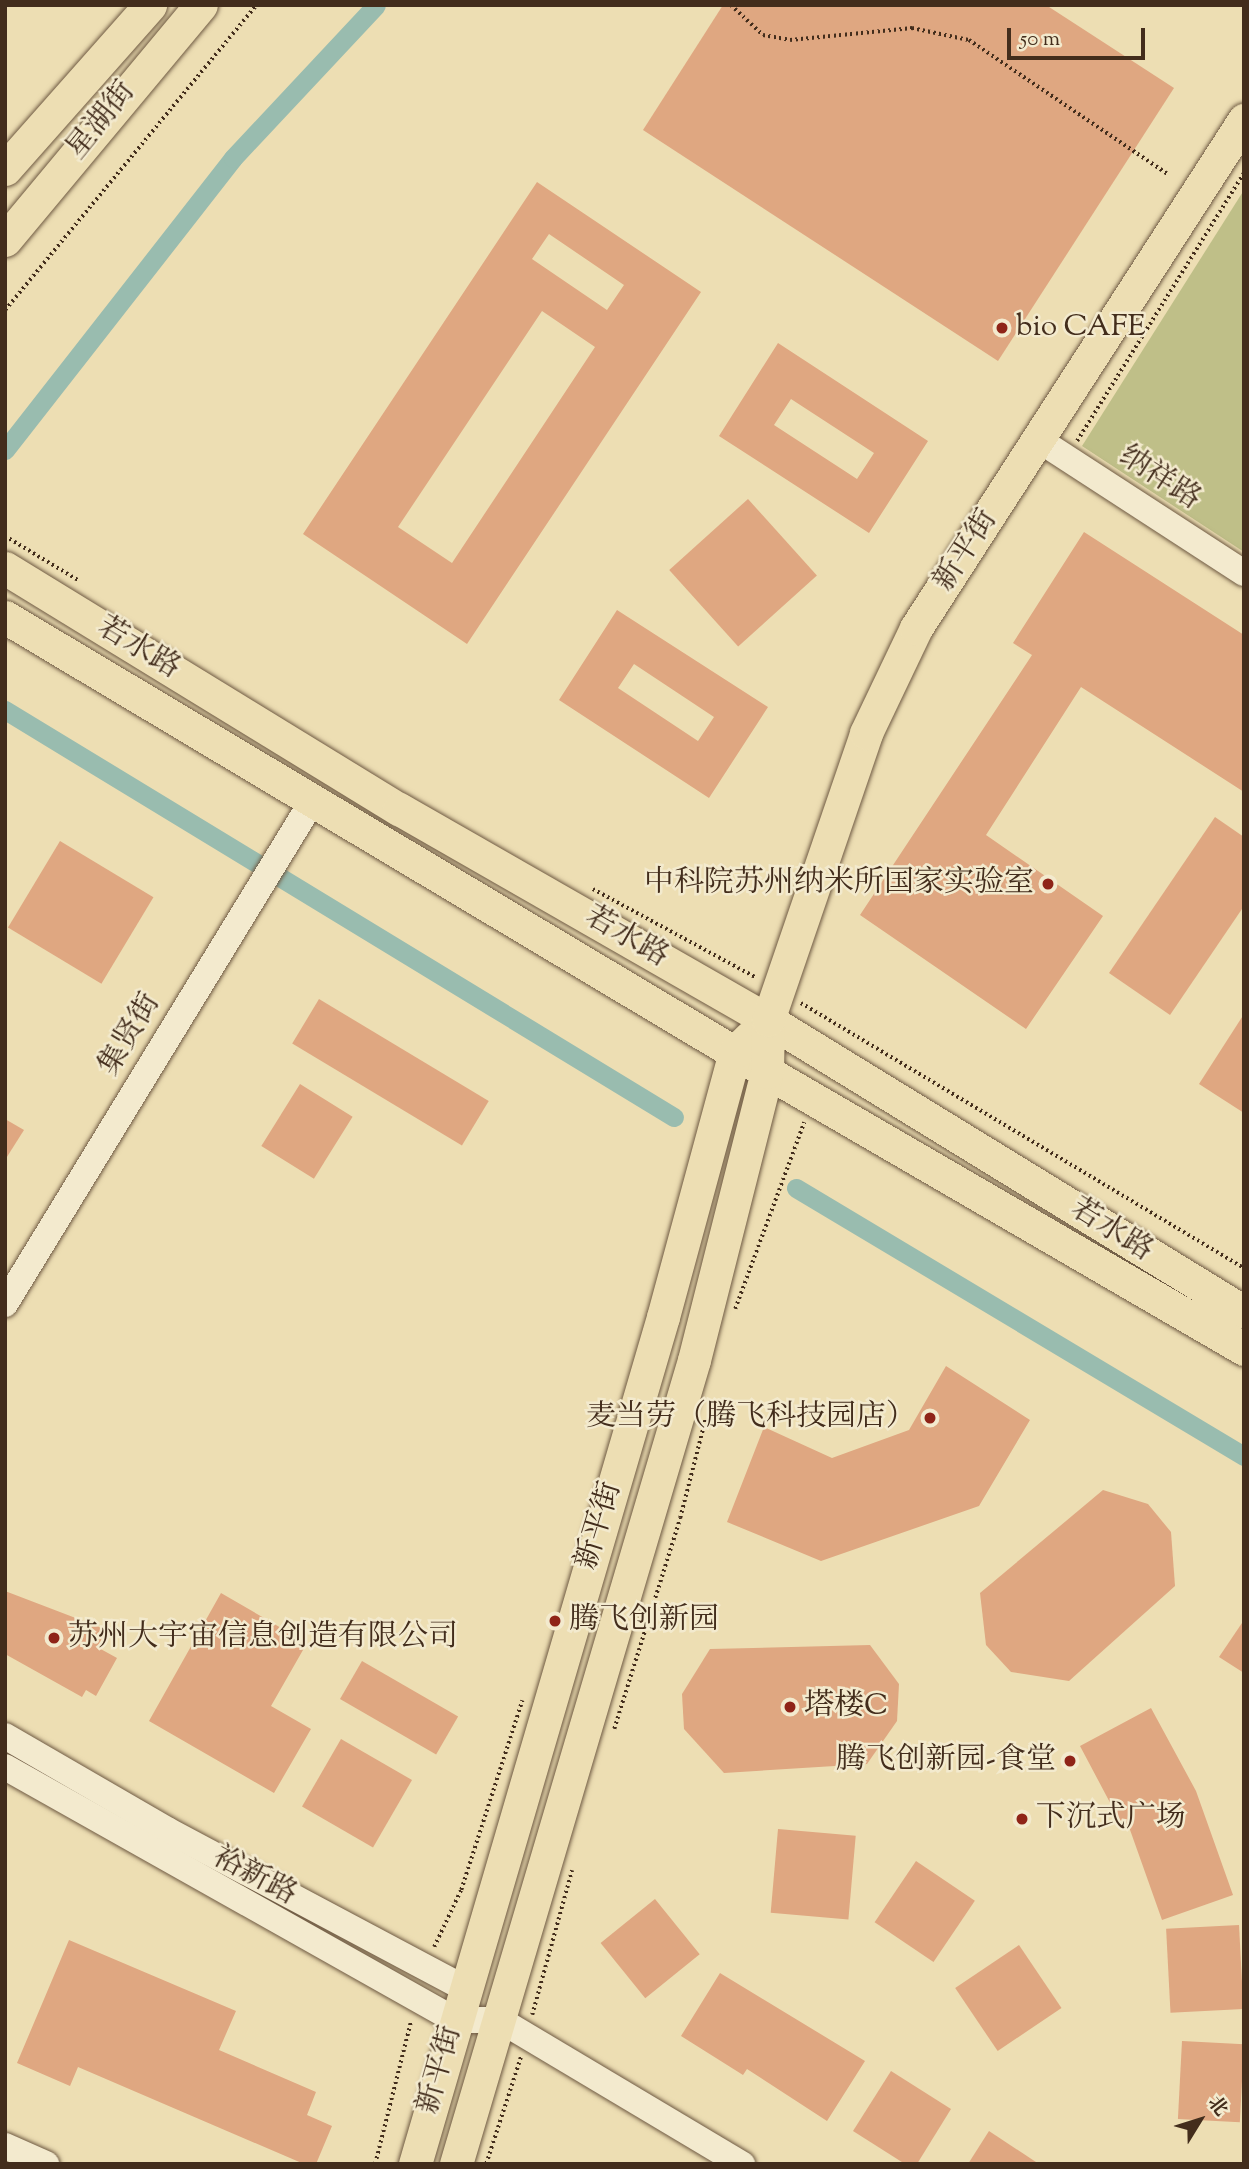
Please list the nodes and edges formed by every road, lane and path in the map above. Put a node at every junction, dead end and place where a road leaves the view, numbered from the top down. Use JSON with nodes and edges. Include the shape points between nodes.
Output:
{"nodes":[{"id":1,"x":150,"y":5,"type":"edge"},
{"id":2,"x":201,"y":5,"type":"edge"},
{"id":3,"x":256,"y":5,"type":"edge"},
{"id":4,"x":731,"y":5,"type":"edge"},
{"id":5,"x":1244,"y":120,"type":"edge"},
{"id":6,"x":5,"y":169,"type":"edge"},
{"id":7,"x":1244,"y":173,"type":"edge"},
{"id":8,"x":1169,"y":174,"type":"dead end"},
{"id":9,"x":5,"y":240,"type":"edge"},
{"id":10,"x":5,"y":310,"type":"edge"},
{"id":11,"x":1039,"y":440,"type":"junction"},
{"id":12,"x":1067,"y":458,"type":"junction"},
{"id":13,"x":5,"y":568,"type":"edge"},
{"id":14,"x":1244,"y":573,"type":"edge"},
{"id":15,"x":5,"y":617,"type":"edge"},
{"id":16,"x":313,"y":800,"type":"junction"},
{"id":17,"x":768,"y":1020,"type":"junction"},
{"id":18,"x":867,"y":1038,"type":"dead end"},
{"id":19,"x":735,"y":1052,"type":"junction"},
{"id":20,"x":767,"y":1072,"type":"junction"},
{"id":21,"x":806,"y":1117,"type":"dead end"},
{"id":22,"x":1244,"y":1268,"type":"edge"},
{"id":23,"x":5,"y":1304,"type":"edge"},
{"id":24,"x":1244,"y":1312,"type":"edge"},
{"id":25,"x":733,"y":1315,"type":"dead end"},
{"id":26,"x":1244,"y":1349,"type":"edge"},
{"id":27,"x":709,"y":1403,"type":"dead end"},
{"id":28,"x":526,"y":1692,"type":"dead end"},
{"id":29,"x":5,"y":1736,"type":"edge"},
{"id":30,"x":610,"y":1739,"type":"dead end"},
{"id":31,"x":5,"y":1768,"type":"edge"},
{"id":32,"x":572,"y":1869,"type":"dead end"},
{"id":33,"x":424,"y":1967,"type":"junction"},
{"id":34,"x":464,"y":1988,"type":"junction"},
{"id":35,"x":415,"y":1998,"type":"junction"},
{"id":36,"x":455,"y":2020,"type":"junction"},
{"id":37,"x":513,"y":2028,"type":"junction"},
{"id":38,"x":5,"y":2146,"type":"edge"},
{"id":39,"x":46,"y":2164,"type":"edge"},
{"id":40,"x":375,"y":2164,"type":"edge"},
{"id":41,"x":415,"y":2164,"type":"edge"},
{"id":42,"x":456,"y":2164,"type":"edge"},
{"id":43,"x":486,"y":2164,"type":"edge"},
{"id":44,"x":741,"y":2164,"type":"edge"}],
"edges":[{"from":1,"to":6,"type":"main road","name":"星湖街"},
{"from":2,"to":9,"type":"main road","name":"星湖街"},
{"from":3,"to":10,"type":"path"},
{"from":4,"to":8,"type":"path","via":[[763,35],[790,40],[912,28],[969,40]]},
{"from":5,"to":11,"type":"main road","name":"新平街"},
{"from":7,"to":12,"type":"path"},
{"from":11,"to":12,"type":"street","name":"纳祥路"},
{"from":11,"to":17,"type":"main road","name":"新平街","via":[[916,628],[866,733]]},
{"from":12,"to":14,"type":"street","name":"纳祥路"},
{"from":13,"to":17,"type":"main road","name":"若水路","via":[[399,808],[734,983]]},
{"from":15,"to":16,"type":"main road","name":"若水路"},
{"from":16,"to":19,"type":"main road","name":"若水路"},
{"from":16,"to":23,"type":"street","name":"集贤街"},
{"from":17,"to":19,"type":"main road","name":"新平街"},
{"from":17,"to":20,"type":"main road","name":"新平街"},
{"from":17,"to":24,"type":"main road","name":"若水路"},
{"from":18,"to":22,"type":"path"},
{"from":19,"to":20,"type":"main road","name":"若水路"},
{"from":19,"to":34,"type":"main road","name":"新平街","via":[[663,1317]]},
{"from":20,"to":26,"type":"main road","name":"若水路"},
{"from":20,"to":37,"type":"main road","name":"新平街"},
{"from":21,"to":25,"type":"path"},
{"from":27,"to":30,"type":"path","via":[[680,1518]]},
{"from":28,"to":33,"type":"path","via":[[511,1725],[461,1890]]},
{"from":29,"to":33,"type":"street","name":"裕新路","via":[[167,1830]]},
{"from":31,"to":35,"type":"street","name":"裕新路"},
{"from":32,"to":37,"type":"path"},
{"from":33,"to":34,"type":"street","name":"裕新路"},
{"from":34,"to":36,"type":"main road","name":"新平街"},
{"from":34,"to":37,"type":"main road","name":"裕新路"},
{"from":35,"to":36,"type":"street","name":"裕新路"},
{"from":35,"to":40,"type":"path"},
{"from":36,"to":37,"type":"street","name":"裕新路"},
{"from":36,"to":41,"type":"main road","name":"新平街"},
{"from":37,"to":42,"type":"main road","name":"新平街"},
{"from":37,"to":43,"type":"path"},
{"from":37,"to":44,"type":"street","name":"裕新路"},
{"from":38,"to":39,"type":"street"}]}
